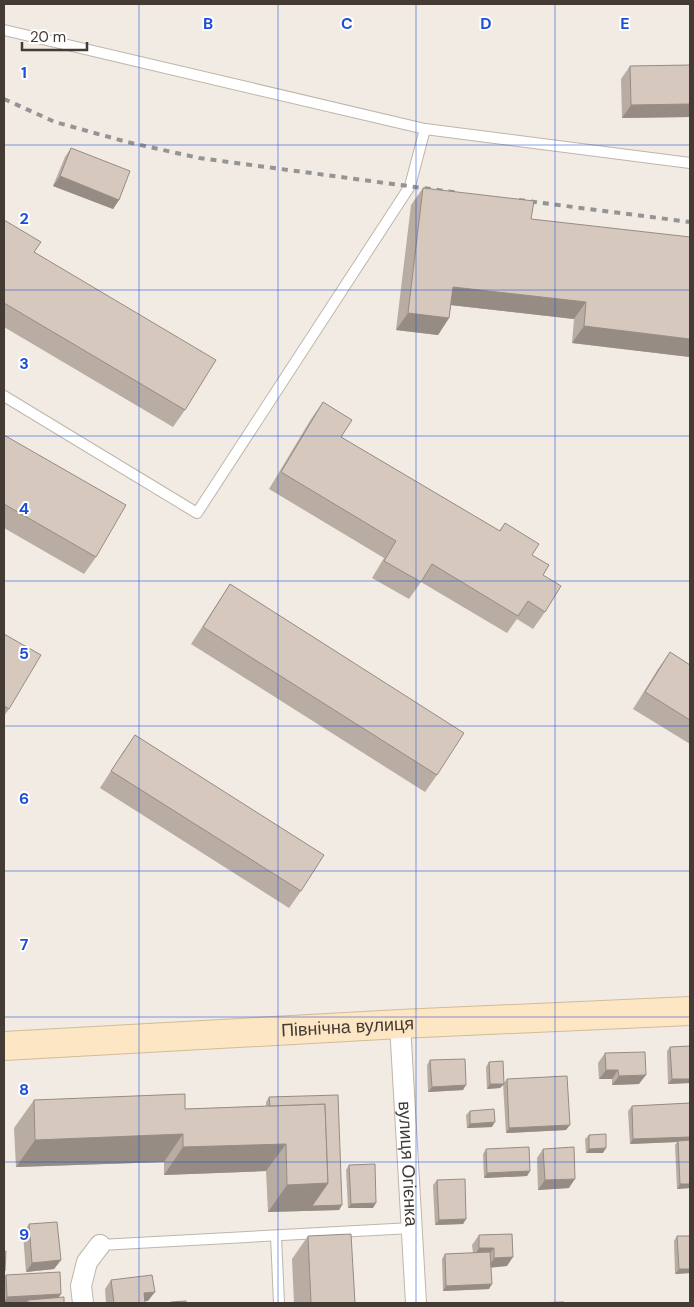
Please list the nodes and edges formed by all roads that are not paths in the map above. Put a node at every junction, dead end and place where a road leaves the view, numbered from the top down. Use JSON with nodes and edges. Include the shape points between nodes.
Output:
{"nodes":[{"id":1,"x":5,"y":32,"type":"edge"},
{"id":2,"x":425,"y":129,"type":"junction"},
{"id":3,"x":690,"y":163,"type":"edge"},
{"id":4,"x":4,"y":396,"type":"edge"},
{"id":5,"x":690,"y":1011,"type":"edge"},
{"id":6,"x":400,"y":1024,"type":"junction"},
{"id":7,"x":4,"y":1046,"type":"edge"},
{"id":8,"x":412,"y":1228,"type":"junction"},
{"id":9,"x":276,"y":1236,"type":"junction"},
{"id":10,"x":100,"y":1245,"type":"joint"},
{"id":11,"x":83,"y":1303,"type":"edge"},
{"id":12,"x":279,"y":1303,"type":"edge"},
{"id":13,"x":416,"y":1303,"type":"edge"}],
"edges":[{"from":1,"to":2,"type":"lane"},
{"from":2,"to":3,"type":"lane"},
{"from":2,"to":4,"type":"lane","via":[[410,186],[198,512]]},
{"from":5,"to":6,"type":"main road","name":"Північна вулиця"},
{"from":6,"to":7,"type":"main road","name":"Північна вулиця"},
{"from":6,"to":8,"type":"street","name":"вулиця Огієнка"},
{"from":8,"to":9,"type":"lane"},
{"from":8,"to":13,"type":"street","name":"вулиця Огієнка"},
{"from":9,"to":10,"type":"lane"},
{"from":9,"to":12,"type":"lane"},
{"from":10,"to":11,"type":"street","via":[[87,1262],[81,1286]]}]}
